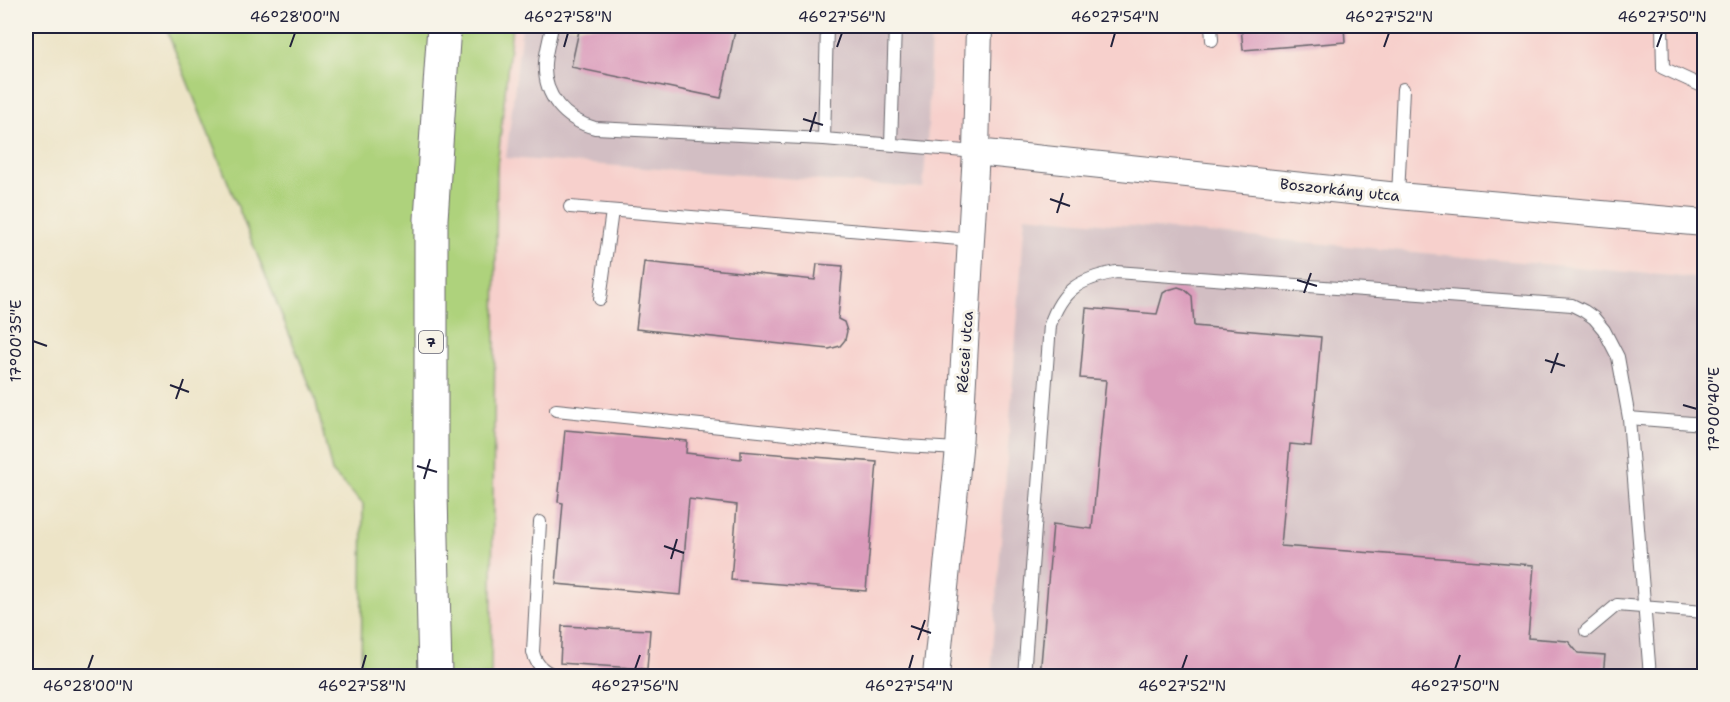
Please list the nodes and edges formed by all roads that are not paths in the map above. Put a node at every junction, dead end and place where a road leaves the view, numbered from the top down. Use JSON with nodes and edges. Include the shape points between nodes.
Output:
{"nodes":[{"id":1,"x":444,"y":26,"type":"edge"},
{"id":2,"x":552,"y":26,"type":"edge"},
{"id":3,"x":827,"y":26,"type":"edge"},
{"id":4,"x":895,"y":26,"type":"edge"},
{"id":5,"x":978,"y":26,"type":"edge"},
{"id":6,"x":1211,"y":26,"type":"edge"},
{"id":7,"x":1662,"y":26,"type":"edge"},
{"id":8,"x":1212,"y":40,"type":"dead end"},
{"id":9,"x":1704,"y":87,"type":"edge"},
{"id":10,"x":1403,"y":89,"type":"dead end"},
{"id":11,"x":824,"y":139,"type":"junction"},
{"id":12,"x":891,"y":144,"type":"junction"},
{"id":13,"x":976,"y":152,"type":"junction"},
{"id":14,"x":1398,"y":196,"type":"junction"},
{"id":15,"x":570,"y":207,"type":"dead end"},
{"id":16,"x":612,"y":211,"type":"junction"},
{"id":17,"x":1704,"y":223,"type":"edge"},
{"id":18,"x":972,"y":240,"type":"junction"},
{"id":19,"x":600,"y":299,"type":"dead end"},
{"id":20,"x":556,"y":410,"type":"dead end"},
{"id":21,"x":1629,"y":418,"type":"junction"},
{"id":22,"x":1704,"y":424,"type":"edge"},
{"id":23,"x":959,"y":449,"type":"junction"},
{"id":24,"x":540,"y":522,"type":"dead end"},
{"id":25,"x":1644,"y":606,"type":"junction"},
{"id":26,"x":1704,"y":612,"type":"edge"},
{"id":27,"x":1586,"y":631,"type":"dead end"},
{"id":28,"x":435,"y":676,"type":"edge"},
{"id":29,"x":561,"y":676,"type":"edge"},
{"id":30,"x":936,"y":676,"type":"edge"},
{"id":31,"x":1024,"y":676,"type":"edge"},
{"id":32,"x":1650,"y":676,"type":"edge"}],
"edges":[{"from":1,"to":28,"type":"main road","number":"7","via":[[431,219]]},
{"from":2,"to":11,"type":"lane","via":[[545,64],[550,95],[564,112],[584,125]]},
{"from":3,"to":11,"type":"lane"},
{"from":4,"to":12,"type":"lane"},
{"from":5,"to":13,"type":"street","name":"Récsei utca"},
{"from":6,"to":8,"type":"lane"},
{"from":7,"to":9,"type":"lane","via":[[1663,68]]},
{"from":10,"to":14,"type":"lane"},
{"from":11,"to":12,"type":"lane"},
{"from":12,"to":13,"type":"lane"},
{"from":13,"to":14,"type":"street","name":"Boszorkány utca"},
{"from":13,"to":18,"type":"street","name":"Récsei utca"},
{"from":14,"to":17,"type":"street","name":"Boszorkány utca"},
{"from":15,"to":16,"type":"lane"},
{"from":16,"to":18,"type":"lane"},
{"from":16,"to":19,"type":"lane"},
{"from":18,"to":23,"type":"street","name":"Récsei utca"},
{"from":20,"to":23,"type":"lane"},
{"from":21,"to":22,"type":"lane"},
{"from":21,"to":25,"type":"lane"},
{"from":21,"to":31,"type":"lane","via":[[1618,357],[1611,343],[1594,318],[1572,305],[1116,272],[1084,281],[1063,297],[1050,325]]},
{"from":23,"to":30,"type":"street","name":"Récsei utca"},
{"from":24,"to":29,"type":"lane","via":[[533,652],[543,669]]},
{"from":25,"to":26,"type":"lane"},
{"from":25,"to":27,"type":"lane","via":[[1617,605]]},
{"from":25,"to":32,"type":"lane"}]}
